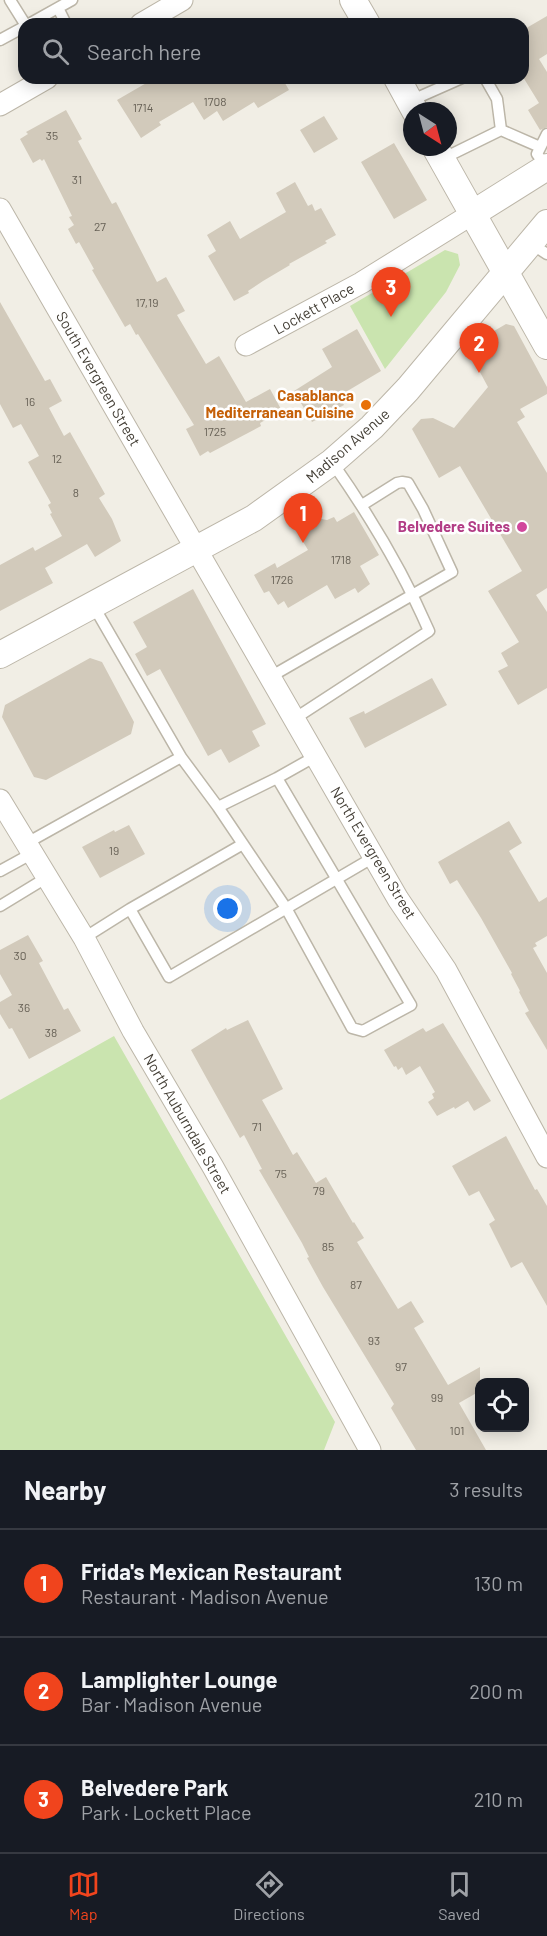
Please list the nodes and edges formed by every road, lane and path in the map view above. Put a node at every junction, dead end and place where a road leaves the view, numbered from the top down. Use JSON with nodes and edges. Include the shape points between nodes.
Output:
{"nodes":[{"id":1,"x":10,"y":0,"type":"edge"},
{"id":2,"x":72,"y":0,"type":"edge"},
{"id":3,"x":182,"y":0,"type":"edge"},
{"id":4,"x":353,"y":0,"type":"edge"},
{"id":5,"x":57,"y":8,"type":"junction"},
{"id":6,"x":22,"y":18,"type":"edge"},
{"id":7,"x":39,"y":18,"type":"edge"},
{"id":8,"x":63,"y":18,"type":"edge"},
{"id":9,"x":151,"y":18,"type":"edge"},
{"id":10,"x":364,"y":18,"type":"edge"},
{"id":11,"x":18,"y":30,"type":"edge"},
{"id":12,"x":0,"y":40,"type":"edge"},
{"id":13,"x":37,"y":84,"type":"edge"},
{"id":14,"x":400,"y":84,"type":"edge"},
{"id":15,"x":451,"y":84,"type":"edge"},
{"id":16,"x":488,"y":84,"type":"edge"},
{"id":17,"x":410,"y":102,"type":"edge"},
{"id":18,"x":419,"y":102,"type":"edge"},
{"id":19,"x":0,"y":105,"type":"edge"},
{"id":20,"x":501,"y":130,"type":"junction"},
{"id":21,"x":547,"y":134,"type":"edge"},
{"id":22,"x":457,"y":146,"type":"edge"},
{"id":23,"x":441,"y":156,"type":"edge"},
{"id":24,"x":544,"y":160,"type":"edge"},
{"id":25,"x":0,"y":209,"type":"edge"},
{"id":26,"x":472,"y":214,"type":"junction"},
{"id":27,"x":547,"y":224,"type":"edge"},
{"id":28,"x":539,"y":248,"type":"edge"},
{"id":29,"x":505,"y":272,"type":"junction"},
{"id":30,"x":545,"y":340,"type":"edge"},
{"id":31,"x":246,"y":345,"type":"dead end"},
{"id":32,"x":332,"y":462,"type":"junction"},
{"id":33,"x":362,"y":505,"type":"junction"},
{"id":34,"x":197,"y":549,"type":"junction"},
{"id":35,"x":413,"y":595,"type":"junction"},
{"id":36,"x":93,"y":605,"type":"junction"},
{"id":37,"x":0,"y":655,"type":"edge"},
{"id":38,"x":270,"y":677,"type":"junction"},
{"id":39,"x":294,"y":719,"type":"junction"},
{"id":40,"x":316,"y":756,"type":"junction"},
{"id":41,"x":181,"y":757,"type":"junction"},
{"id":42,"x":277,"y":778,"type":"junction"},
{"id":43,"x":0,"y":800,"type":"edge"},
{"id":44,"x":218,"y":807,"type":"junction"},
{"id":45,"x":243,"y":844,"type":"junction"},
{"id":46,"x":28,"y":849,"type":"junction"},
{"id":47,"x":374,"y":857,"type":"junction"},
{"id":48,"x":0,"y":871,"type":"edge"},
{"id":49,"x":46,"y":878,"type":"junction"},
{"id":50,"x":337,"y":879,"type":"junction"},
{"id":51,"x":0,"y":906,"type":"edge"},
{"id":52,"x":286,"y":908,"type":"junction"},
{"id":53,"x":130,"y":909,"type":"junction"},
{"id":54,"x":84,"y":938,"type":"junction"},
{"id":55,"x":547,"y":1157,"type":"edge"},
{"id":56,"x":366,"y":1449,"type":"edge"}],
"edges":[{"from":1,"to":6,"type":"lane"},
{"from":2,"to":5,"type":"lane"},
{"from":3,"to":9,"type":"street"},
{"from":4,"to":10,"type":"street"},
{"from":5,"to":7,"type":"lane"},
{"from":5,"to":8,"type":"lane"},
{"from":11,"to":12,"type":"lane"},
{"from":13,"to":19,"type":"street"},
{"from":14,"to":17,"type":"street"},
{"from":15,"to":18,"type":"lane"},
{"from":16,"to":20,"type":"lane","via":[[497,99]]},
{"from":20,"to":22,"type":"lane"},
{"from":20,"to":24,"type":"lane"},
{"from":21,"to":24,"type":"lane"},
{"from":23,"to":26,"type":"street"},
{"from":24,"to":26,"type":"street"},
{"from":25,"to":34,"type":"street","name":"South Evergreen Street"},
{"from":26,"to":29,"type":"street"},
{"from":26,"to":31,"type":"street","name":"Lockett Place","via":[[361,283]]},
{"from":27,"to":28,"type":"street","name":"Madison Avenue"},
{"from":28,"to":29,"type":"street","name":"Madison Avenue"},
{"from":29,"to":30,"type":"street"},
{"from":29,"to":32,"type":"street","name":"Madison Avenue","via":[[427,368],[372,427]]},
{"from":32,"to":33,"type":"lane"},
{"from":32,"to":34,"type":"street","name":"Madison Avenue","via":[[254,518]]},
{"from":33,"to":35,"type":"lane"},
{"from":33,"to":35,"type":"lane","via":[[402,482],[408,483],[423,509],[452,572]]},
{"from":34,"to":36,"type":"street","name":"Madison Avenue"},
{"from":34,"to":38,"type":"street","name":"North Evergreen Street"},
{"from":35,"to":38,"type":"lane"},
{"from":35,"to":39,"type":"lane","via":[[429,632]]},
{"from":36,"to":37,"type":"street","name":"Madison Avenue"},
{"from":36,"to":41,"type":"lane"},
{"from":38,"to":39,"type":"street","name":"North Evergreen Street"},
{"from":39,"to":40,"type":"street","name":"North Evergreen Street"},
{"from":40,"to":42,"type":"lane"},
{"from":40,"to":47,"type":"street","name":"North Evergreen Street"},
{"from":41,"to":44,"type":"lane"},
{"from":41,"to":46,"type":"lane"},
{"from":42,"to":44,"type":"lane"},
{"from":42,"to":50,"type":"lane"},
{"from":43,"to":46,"type":"street","name":"North Auburndale Street"},
{"from":44,"to":45,"type":"lane"},
{"from":45,"to":52,"type":"lane"},
{"from":45,"to":53,"type":"lane"},
{"from":46,"to":48,"type":"lane"},
{"from":46,"to":49,"type":"street","name":"North Auburndale Street"},
{"from":47,"to":50,"type":"lane"},
{"from":47,"to":55,"type":"street","name":"North Evergreen Street","via":[[446,970]]},
{"from":49,"to":51,"type":"lane"},
{"from":49,"to":54,"type":"street","name":"North Auburndale Street"},
{"from":50,"to":52,"type":"lane"},
{"from":50,"to":52,"type":"lane","via":[[411,1005],[363,1031],[352,1028]]},
{"from":52,"to":53,"type":"lane","via":[[169,977]]},
{"from":53,"to":54,"type":"lane"},
{"from":54,"to":56,"type":"street","name":"North Auburndale Street"}]}
